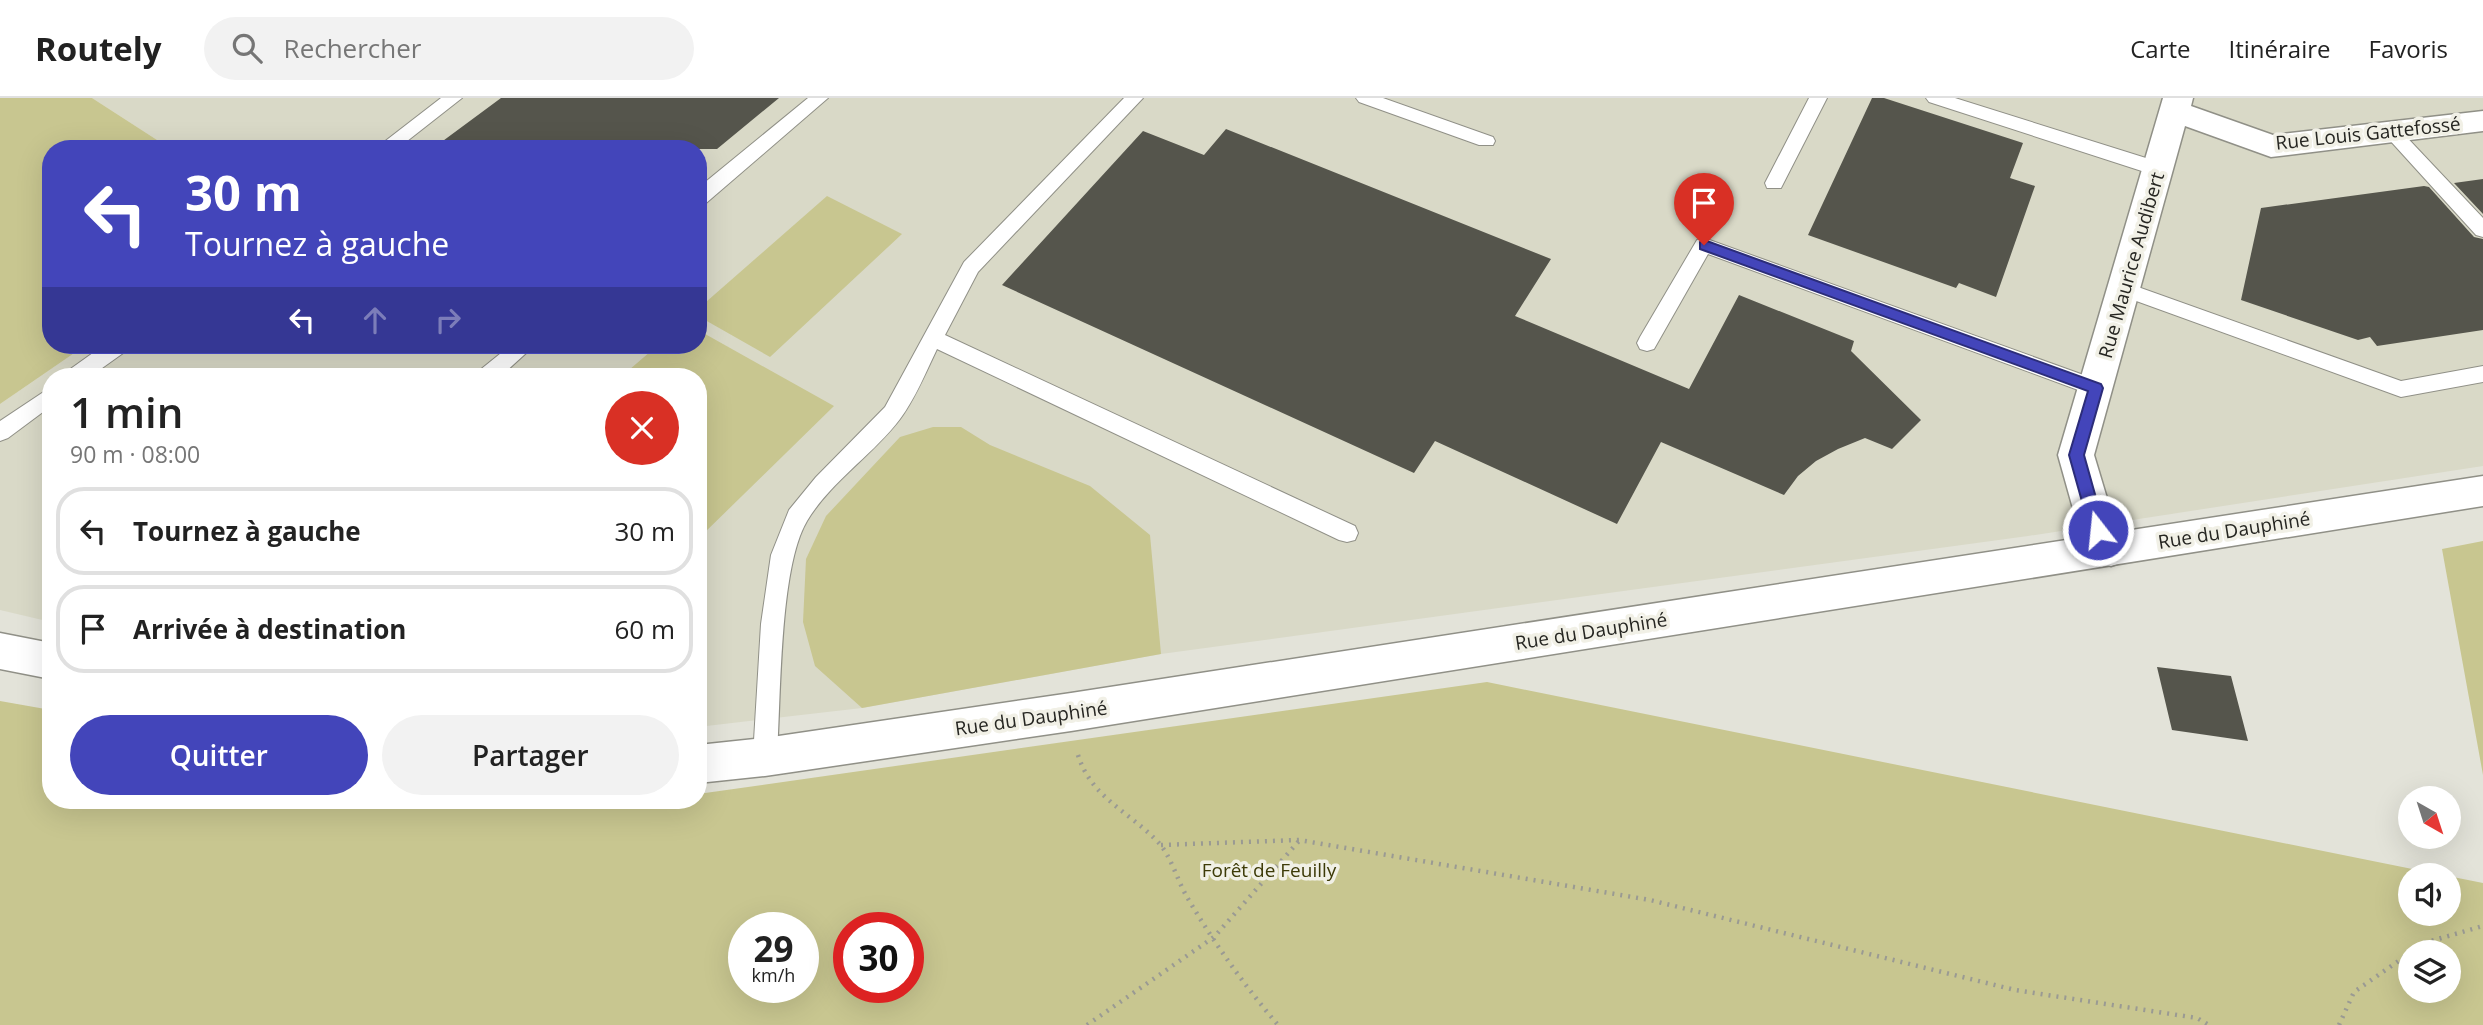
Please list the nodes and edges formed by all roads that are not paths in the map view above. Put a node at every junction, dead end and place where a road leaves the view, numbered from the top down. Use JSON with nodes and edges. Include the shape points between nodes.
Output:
{"nodes":[{"id":1,"x":453,"y":98,"type":"edge"},
{"id":2,"x":820,"y":98,"type":"edge"},
{"id":3,"x":1134,"y":98,"type":"edge"},
{"id":4,"x":1365,"y":98,"type":"edge"},
{"id":5,"x":1818,"y":98,"type":"edge"},
{"id":6,"x":1935,"y":98,"type":"edge"},
{"id":7,"x":2176,"y":105,"type":"edge"},
{"id":8,"x":2483,"y":121,"type":"edge"},
{"id":9,"x":2392,"y":132,"type":"junction"},
{"id":10,"x":396,"y":140,"type":"edge"},
{"id":11,"x":1486,"y":141,"type":"dead end"},
{"id":12,"x":2158,"y":169,"type":"junction"},
{"id":13,"x":1774,"y":183,"type":"dead end"},
{"id":14,"x":707,"y":192,"type":"edge"},
{"id":15,"x":2483,"y":230,"type":"edge"},
{"id":16,"x":2124,"y":289,"type":"junction"},
{"id":17,"x":933,"y":338,"type":"junction"},
{"id":18,"x":1647,"y":343,"type":"dead end"},
{"id":19,"x":106,"y":354,"type":"edge"},
{"id":20,"x":514,"y":354,"type":"edge"},
{"id":21,"x":87,"y":368,"type":"edge"},
{"id":22,"x":497,"y":368,"type":"edge"},
{"id":23,"x":2483,"y":374,"type":"edge"},
{"id":24,"x":2096,"y":388,"type":"junction"},
{"id":25,"x":42,"y":402,"type":"edge"},
{"id":26,"x":0,"y":432,"type":"edge"},
{"id":27,"x":2483,"y":491,"type":"edge"},
{"id":28,"x":1347,"y":533,"type":"dead end"},
{"id":29,"x":2111,"y":550,"type":"junction"},
{"id":30,"x":0,"y":651,"type":"edge"},
{"id":31,"x":42,"y":659,"type":"edge"},
{"id":32,"x":765,"y":757,"type":"junction"},
{"id":33,"x":707,"y":763,"type":"edge"}],
"edges":[{"from":1,"to":10,"type":"lane"},
{"from":2,"to":14,"type":"lane"},
{"from":3,"to":17,"type":"lane","via":[[971,267]]},
{"from":4,"to":11,"type":"lane"},
{"from":5,"to":13,"type":"lane"},
{"from":6,"to":12,"type":"lane"},
{"from":7,"to":9,"type":"street","name":"Rue Louis Gattefossé","via":[[2271,146]]},
{"from":7,"to":12,"type":"street","name":"Rue Maurice Audibert"},
{"from":8,"to":9,"type":"street","name":"Rue Louis Gattefossé"},
{"from":9,"to":15,"type":"lane"},
{"from":12,"to":16,"type":"street","name":"Rue Maurice Audibert"},
{"from":16,"to":23,"type":"lane","via":[[2401,389]]},
{"from":16,"to":24,"type":"street","name":"Rue Maurice Audibert"},
{"from":17,"to":28,"type":"lane"},
{"from":17,"to":32,"type":"lane","via":[[893,413],[797,517],[782,555]]},
{"from":18,"to":24,"type":"lane","via":[[1704,245]]},
{"from":19,"to":21,"type":"lane"},
{"from":20,"to":22,"type":"lane"},
{"from":24,"to":29,"type":"street","name":"Rue Maurice Audibert","via":[[2077,455],[2098,530]]},
{"from":25,"to":26,"type":"lane"},
{"from":27,"to":29,"type":"street","name":"Rue du Dauphiné"},
{"from":29,"to":32,"type":"street","name":"Rue du Dauphiné"},
{"from":30,"to":31,"type":"street"},
{"from":32,"to":33,"type":"street","name":"Rue du Dauphiné"}]}
